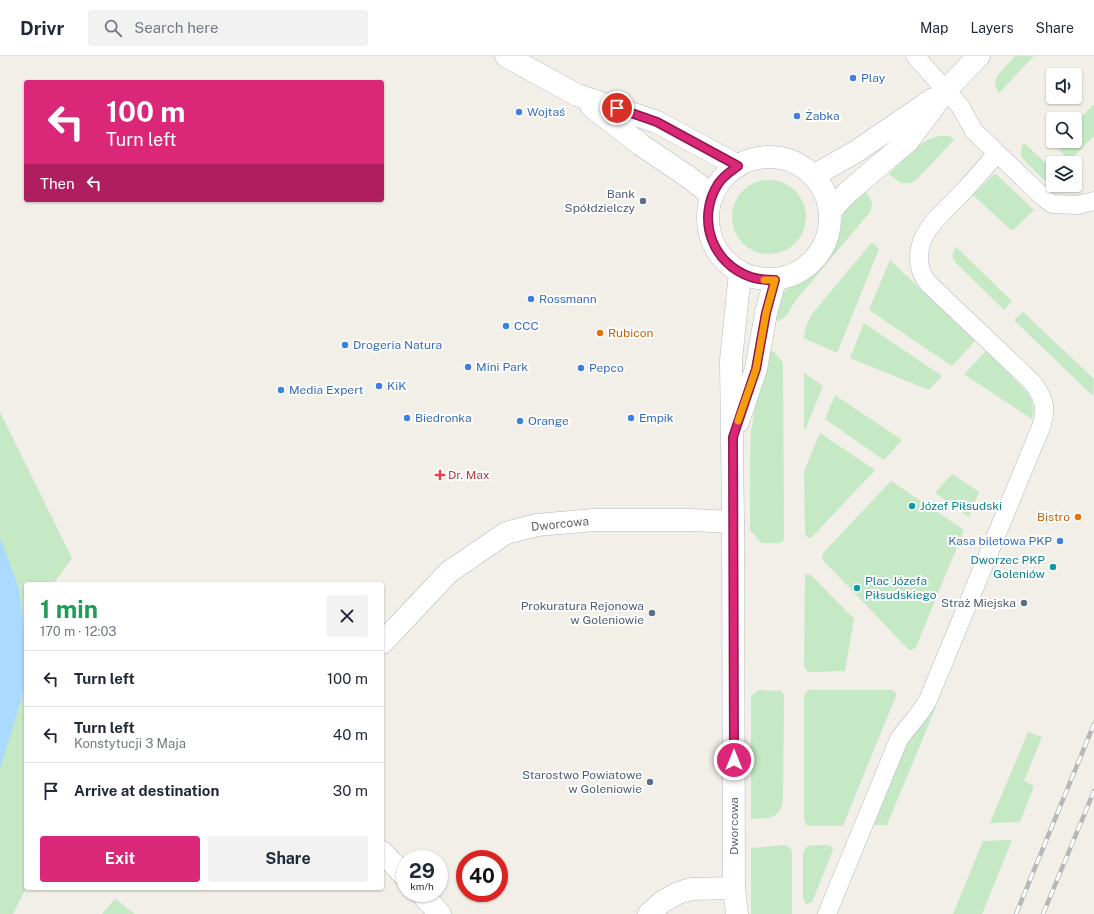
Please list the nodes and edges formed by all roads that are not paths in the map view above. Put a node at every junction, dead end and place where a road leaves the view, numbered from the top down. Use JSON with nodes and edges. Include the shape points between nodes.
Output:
{"nodes":[{"id":1,"x":506,"y":56,"type":"edge"},
{"id":2,"x":915,"y":56,"type":"edge"},
{"id":3,"x":979,"y":56,"type":"edge"},
{"id":4,"x":946,"y":90,"type":"junction"},
{"id":5,"x":577,"y":95,"type":"junction"},
{"id":6,"x":997,"y":153,"type":"junction"},
{"id":7,"x":738,"y":166,"type":"junction"},
{"id":8,"x":813,"y":176,"type":"junction"},
{"id":9,"x":712,"y":195,"type":"junction"},
{"id":10,"x":1094,"y":201,"type":"edge"},
{"id":11,"x":830,"y":211,"type":"junction"},
{"id":12,"x":740,"y":272,"type":"junction"},
{"id":13,"x":775,"y":280,"type":"junction"},
{"id":14,"x":733,"y":437,"type":"junction"},
{"id":15,"x":733,"y":522,"type":"junction"},
{"id":16,"x":384,"y":641,"type":"edge"},
{"id":17,"x":384,"y":854,"type":"edge"},
{"id":18,"x":396,"y":867,"type":"edge"},
{"id":19,"x":734,"y":888,"type":"junction"},
{"id":20,"x":429,"y":902,"type":"edge"},
{"id":21,"x":440,"y":914,"type":"edge"},
{"id":22,"x":649,"y":914,"type":"edge"},
{"id":23,"x":737,"y":914,"type":"edge"},
{"id":24,"x":827,"y":914,"type":"edge"}],
"edges":[{"from":1,"to":5,"type":"street"},
{"from":2,"to":4,"type":"lane"},
{"from":3,"to":4,"type":"street"},
{"from":4,"to":6,"type":"lane","via":[[960,106],[974,131]]},
{"from":4,"to":8,"type":"street","via":[[857,151]]},
{"from":4,"to":11,"type":"street","via":[[908,141],[848,192]]},
{"from":5,"to":7,"type":"street","via":[[657,122]]},
{"from":5,"to":9,"type":"street","via":[[641,145]]},
{"from":6,"to":10,"type":"lane","via":[[1052,204],[1078,205]]},
{"from":6,"to":24,"type":"lane","via":[[982,173],[929,227],[919,251],[920,268],[930,285],[1032,382],[1038,390],[1045,414],[928,700],[899,739]]},
{"from":7,"to":8,"type":"street","via":[[764,157],[777,157],[802,167]]},
{"from":7,"to":9,"type":"street","via":[[727,173]]},
{"from":8,"to":11,"type":"street","via":[[827,198]]},
{"from":9,"to":12,"type":"street","via":[[708,210],[711,240],[727,263]]},
{"from":11,"to":13,"type":"street","via":[[831,224],[828,236],[817,257],[798,273]]},
{"from":12,"to":13,"type":"street","via":[[763,280]]},
{"from":12,"to":14,"type":"street","name":"Dworcowa","via":[[731,360]]},
{"from":13,"to":14,"type":"street","name":"Dworcowa","via":[[756,369]]},
{"from":14,"to":15,"type":"street","name":"Dworcowa"},
{"from":15,"to":16,"type":"street","name":"Dworcowa","via":[[594,520],[537,525],[506,533],[449,572]]},
{"from":15,"to":19,"type":"street","name":"Dworcowa"},
{"from":17,"to":18,"type":"street"},
{"from":19,"to":22,"type":"street","via":[[691,889],[662,902]]},
{"from":19,"to":23,"type":"street","name":"Dworcowa"},
{"from":20,"to":21,"type":"street"}]}
